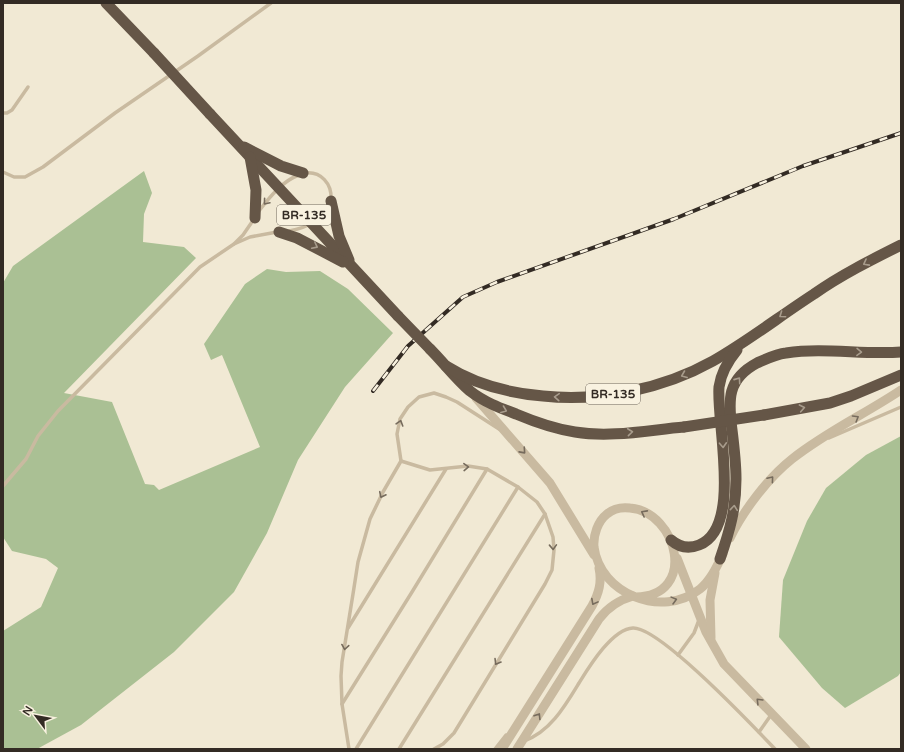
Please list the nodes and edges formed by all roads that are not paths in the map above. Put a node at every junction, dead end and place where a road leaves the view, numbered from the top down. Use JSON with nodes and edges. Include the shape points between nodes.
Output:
{"nodes":[{"id":1,"x":106,"y":3,"type":"edge"},
{"id":2,"x":271,"y":3,"type":"edge"},
{"id":3,"x":28,"y":87,"type":"dead end"},
{"id":4,"x":3,"y":113,"type":"edge"},
{"id":5,"x":237,"y":144,"type":"junction"},
{"id":6,"x":250,"y":157,"type":"junction"},
{"id":7,"x":3,"y":172,"type":"edge"},
{"id":8,"x":303,"y":173,"type":"junction"},
{"id":9,"x":279,"y":188,"type":"junction"},
{"id":10,"x":331,"y":201,"type":"junction"},
{"id":11,"x":255,"y":218,"type":"junction"},
{"id":12,"x":312,"y":223,"type":"junction"},
{"id":13,"x":278,"y":232,"type":"junction"},
{"id":14,"x":234,"y":244,"type":"junction"},
{"id":15,"x":901,"y":245,"type":"edge"},
{"id":16,"x":352,"y":266,"type":"junction"},
{"id":17,"x":743,"y":343,"type":"junction"},
{"id":18,"x":901,"y":352,"type":"edge"},
{"id":19,"x":446,"y":366,"type":"junction"},
{"id":20,"x":901,"y":375,"type":"edge"},
{"id":21,"x":470,"y":390,"type":"junction"},
{"id":22,"x":901,"y":390,"type":"edge"},
{"id":23,"x":901,"y":407,"type":"edge"},
{"id":24,"x":509,"y":435,"type":"junction"},
{"id":25,"x":811,"y":445,"type":"junction"},
{"id":26,"x":401,"y":461,"type":"junction"},
{"id":27,"x":446,"y":469,"type":"junction"},
{"id":28,"x":487,"y":469,"type":"junction"},
{"id":29,"x":3,"y":486,"type":"edge"},
{"id":30,"x":518,"y":487,"type":"junction"},
{"id":31,"x":545,"y":514,"type":"junction"},
{"id":32,"x":670,"y":540,"type":"junction"},
{"id":33,"x":675,"y":554,"type":"junction"},
{"id":34,"x":720,"y":558,"type":"junction"},
{"id":35,"x":597,"y":561,"type":"junction"},
{"id":36,"x":691,"y":594,"type":"junction"},
{"id":37,"x":635,"y":597,"type":"junction"},
{"id":38,"x":700,"y":618,"type":"junction"},
{"id":39,"x":347,"y":630,"type":"junction"},
{"id":40,"x":711,"y":643,"type":"junction"},
{"id":41,"x":678,"y":655,"type":"junction"},
{"id":42,"x":342,"y":704,"type":"junction"},
{"id":43,"x":527,"y":710,"type":"junction"},
{"id":44,"x":773,"y":714,"type":"junction"},
{"id":45,"x":759,"y":732,"type":"junction"},
{"id":46,"x":519,"y":746,"type":"edge"},
{"id":47,"x":349,"y":749,"type":"edge"},
{"id":48,"x":356,"y":749,"type":"edge"},
{"id":49,"x":399,"y":749,"type":"edge"},
{"id":50,"x":434,"y":749,"type":"edge"},
{"id":51,"x":495,"y":749,"type":"edge"},
{"id":52,"x":502,"y":749,"type":"edge"},
{"id":53,"x":775,"y":749,"type":"edge"},
{"id":54,"x":806,"y":749,"type":"edge"}],
"edges":[{"from":1,"to":5,"type":"highway","number":"BR-135","bridge":true},
{"from":2,"to":7,"type":"lane","via":[[43,167],[25,177],[14,177]]},
{"from":3,"to":4,"type":"lane","via":[[12,110]]},
{"from":5,"to":6,"type":"highway","number":"BR-135"},
{"from":5,"to":8,"type":"highway","via":[[281,166]]},
{"from":6,"to":9,"type":"highway","number":"BR-135"},
{"from":6,"to":11,"type":"highway","via":[[256,190]]},
{"from":8,"to":9,"type":"lane","via":[[292,177]]},
{"from":8,"to":10,"type":"lane","via":[[314,173],[326,181],[332,194]]},
{"from":9,"to":11,"type":"lane","one_way":true},
{"from":9,"to":12,"type":"highway","number":"BR-135"},
{"from":10,"to":12,"type":"lane","via":[[325,214]]},
{"from":10,"to":16,"type":"highway","via":[[339,236]]},
{"from":11,"to":14,"type":"lane"},
{"from":12,"to":13,"type":"lane","via":[[297,230]]},
{"from":12,"to":16,"type":"highway","number":"BR-135"},
{"from":13,"to":14,"type":"lane","via":[[250,237]]},
{"from":13,"to":16,"type":"highway","one_way":true,"via":[[297,238]]},
{"from":14,"to":29,"type":"lane","via":[[200,268],[63,406],[38,436],[26,460]]},
{"from":15,"to":17,"type":"highway","number":"BR-135","one_way":true,"via":[[843,275]]},
{"from":16,"to":19,"type":"highway","number":"BR-135","bridge":true},
{"from":17,"to":19,"type":"highway","number":"BR-135","one_way":true,"via":[[686,374],[635,390],[594,396],[560,398],[502,390],[474,381]]},
{"from":17,"to":32,"type":"highway","one_way":true,"via":[[725,366],[719,388],[725,480],[720,522],[708,540],[699,545],[686,547]]},
{"from":34,"to":18,"type":"highway","one_way":true,"via":[[734,513],[736,470],[729,408],[732,390],[738,378],[750,367],[785,353]]},
{"from":19,"to":21,"type":"highway","number":"BR-135"},
{"from":21,"to":20,"type":"highway","number":"BR-135","one_way":true,"bridge":true,"via":[[496,407],[534,421],[575,432],[612,434],[684,427],[830,403]]},
{"from":21,"to":24,"type":"street"},
{"from":25,"to":22,"type":"street","one_way":true},
{"from":23,"to":25,"type":"lane"},
{"from":26,"to":24,"type":"lane","one_way":true,"via":[[397,434],[400,419],[419,397],[434,393],[446,396]]},
{"from":24,"to":35,"type":"street","one_way":true,"via":[[550,483]]},
{"from":34,"to":25,"type":"street","one_way":true,"via":[[756,498],[779,470]]},
{"from":26,"to":27,"type":"lane","via":[[430,470]]},
{"from":26,"to":39,"type":"lane","one_way":true,"via":[[370,518],[358,562]]},
{"from":27,"to":28,"type":"lane","one_way":true,"via":[[468,466]]},
{"from":27,"to":39,"type":"lane"},
{"from":28,"to":30,"type":"lane"},
{"from":28,"to":42,"type":"lane"},
{"from":30,"to":31,"type":"lane","via":[[537,502]]},
{"from":30,"to":48,"type":"lane"},
{"from":31,"to":49,"type":"lane"},
{"from":31,"to":50,"type":"lane","one_way":true,"via":[[553,536],[552,570],[454,733]]},
{"from":32,"to":33,"type":"street"},
{"from":32,"to":35,"type":"street","one_way":true,"via":[[663,527],[649,514],[634,508],[616,509],[605,516],[597,529],[594,544]]},
{"from":33,"to":36,"type":"street"},
{"from":33,"to":37,"type":"street","via":[[675,569],[670,582],[654,595]]},
{"from":34,"to":36,"type":"street","via":[[708,580]]},
{"from":34,"to":40,"type":"street","via":[[710,600]]},
{"from":35,"to":37,"type":"street","via":[[612,582]]},
{"from":35,"to":43,"type":"street","one_way":true,"via":[[601,577],[597,596]]},
{"from":37,"to":36,"type":"street","one_way":true,"via":[[646,601],[670,602]]},
{"from":36,"to":38,"type":"street"},
{"from":46,"to":37,"type":"street","one_way":true,"via":[[604,612],[615,603]]},
{"from":38,"to":40,"type":"street"},
{"from":38,"to":41,"type":"lane","via":[[694,633]]},
{"from":39,"to":42,"type":"lane","one_way":true,"via":[[342,662]]},
{"from":44,"to":40,"type":"street","one_way":true,"via":[[733,675]]},
{"from":41,"to":45,"type":"lane"},
{"from":41,"to":46,"type":"lane","via":[[667,645],[641,630],[633,628],[623,631],[608,643],[551,723]]},
{"from":42,"to":47,"type":"lane"},
{"from":43,"to":51,"type":"lane"},
{"from":43,"to":52,"type":"street"},
{"from":44,"to":45,"type":"lane"},
{"from":44,"to":54,"type":"street"},
{"from":45,"to":53,"type":"lane"}]}
